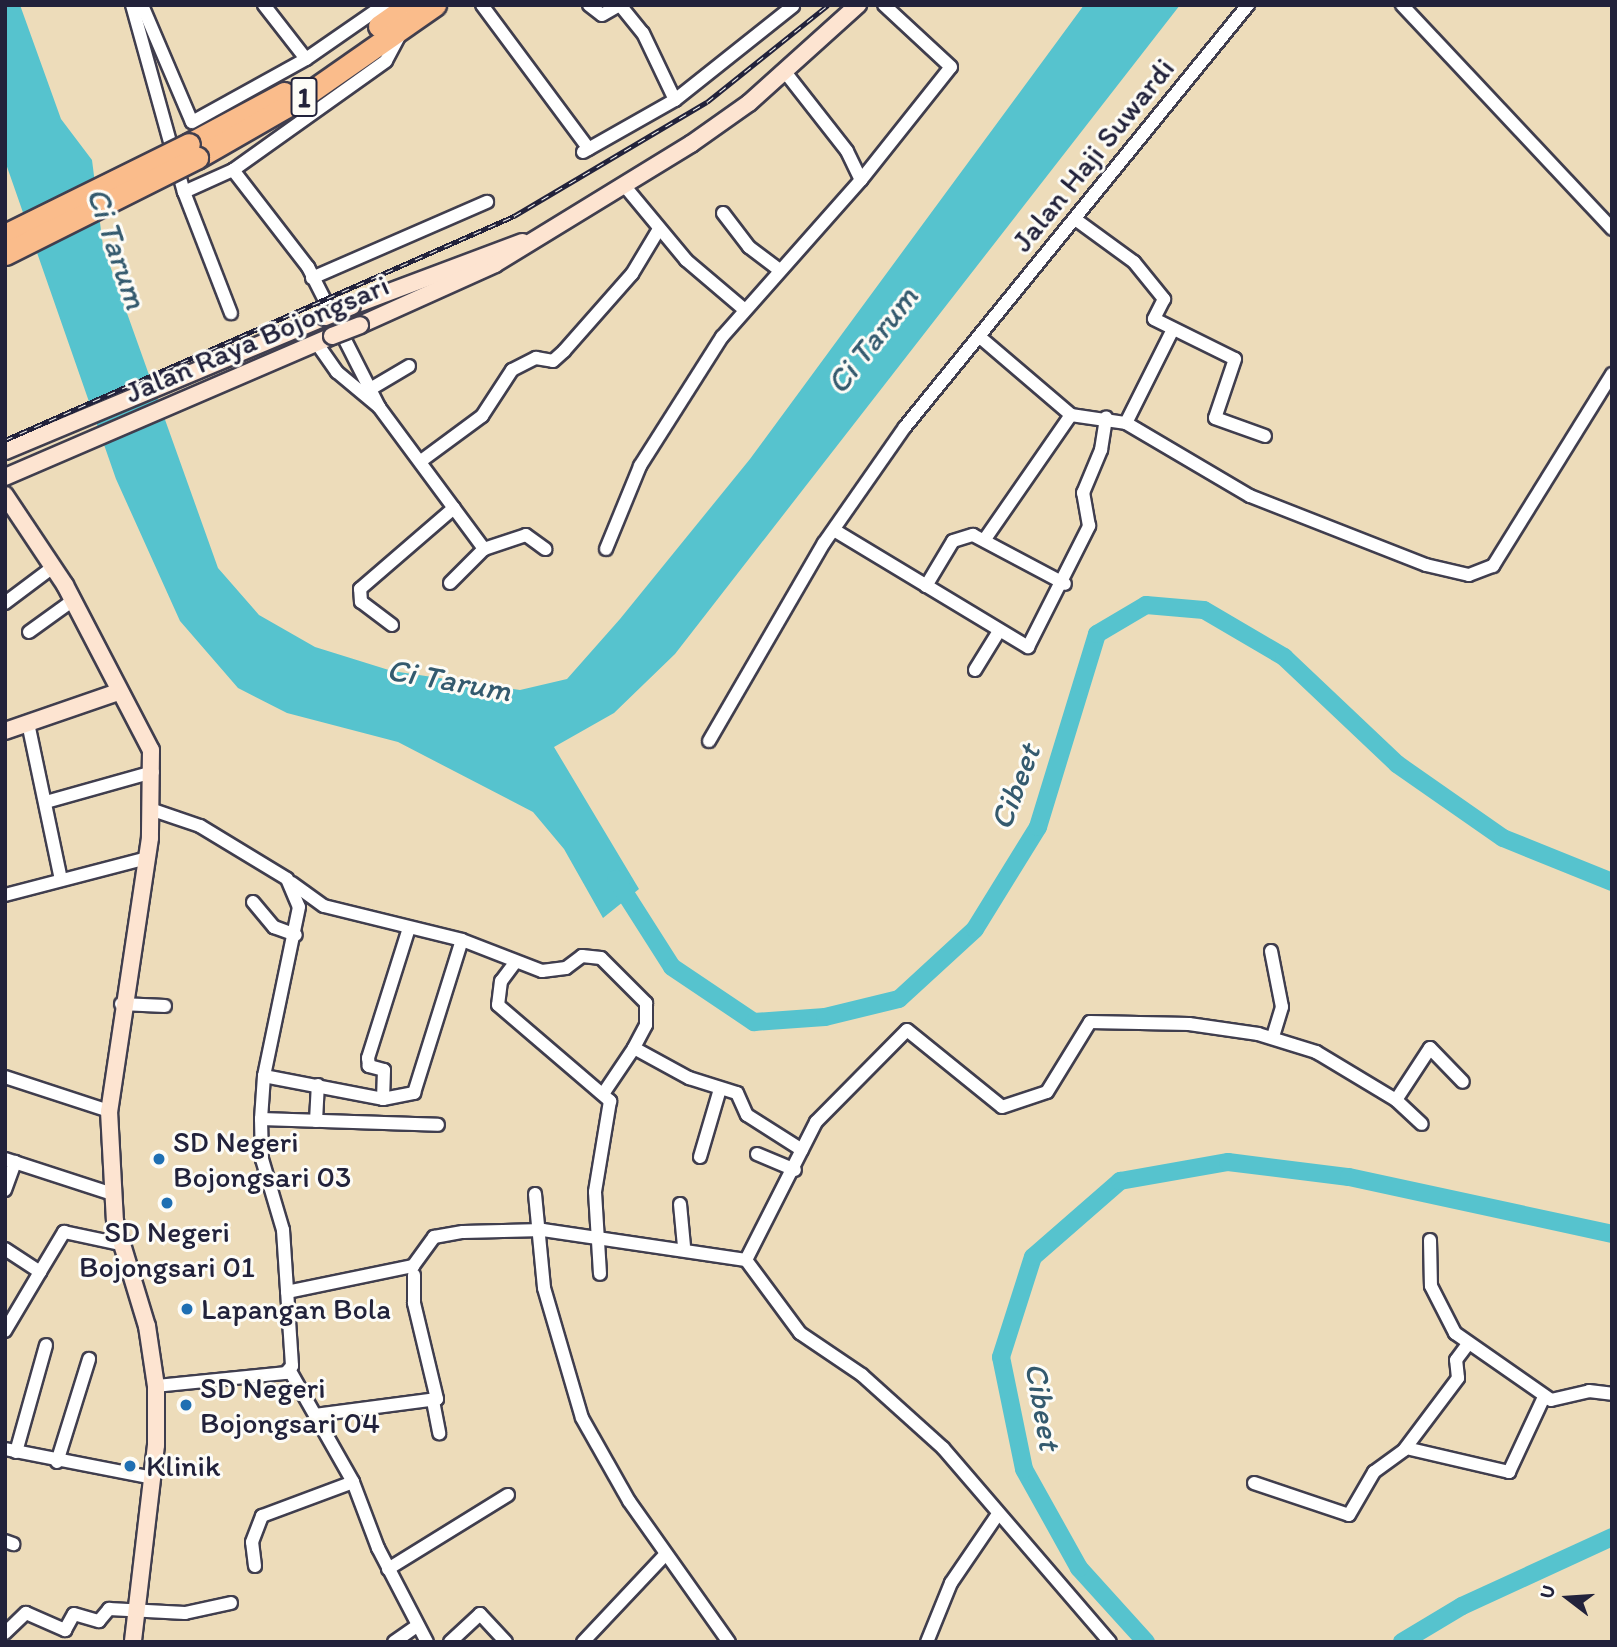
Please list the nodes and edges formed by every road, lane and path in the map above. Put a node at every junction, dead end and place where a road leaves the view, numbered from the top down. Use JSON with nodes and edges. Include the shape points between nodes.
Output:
{"nodes":[{"id":1,"x":132,"y":5,"type":"edge"},
{"id":2,"x":142,"y":5,"type":"edge"},
{"id":3,"x":264,"y":5,"type":"edge"},
{"id":4,"x":384,"y":5,"type":"edge"},
{"id":5,"x":435,"y":5,"type":"edge"},
{"id":6,"x":482,"y":5,"type":"edge"},
{"id":7,"x":589,"y":5,"type":"edge"},
{"id":8,"x":620,"y":5,"type":"edge"},
{"id":9,"x":858,"y":5,"type":"edge"},
{"id":10,"x":884,"y":5,"type":"edge"},
{"id":11,"x":1248,"y":5,"type":"edge"},
{"id":12,"x":1402,"y":5,"type":"edge"},
{"id":13,"x":793,"y":6,"type":"edge"},
{"id":14,"x":407,"y":16,"type":"edge"},
{"id":15,"x":306,"y":59,"type":"junction"},
{"id":16,"x":785,"y":72,"type":"junction"},
{"id":17,"x":675,"y":100,"type":"junction"},
{"id":18,"x":193,"y":151,"type":"junction"},
{"id":19,"x":233,"y":170,"type":"junction"},
{"id":20,"x":861,"y":180,"type":"junction"},
{"id":21,"x":623,"y":184,"type":"junction"},
{"id":22,"x":184,"y":192,"type":"junction"},
{"id":23,"x":487,"y":202,"type":"dead end"},
{"id":24,"x":723,"y":213,"type":"dead end"},
{"id":25,"x":1075,"y":219,"type":"junction"},
{"id":26,"x":659,"y":229,"type":"junction"},
{"id":27,"x":1612,"y":229,"type":"edge"},
{"id":28,"x":5,"y":235,"type":"edge"},
{"id":29,"x":524,"y":242,"type":"junction"},
{"id":30,"x":5,"y":254,"type":"edge"},
{"id":31,"x":779,"y":270,"type":"junction"},
{"id":32,"x":312,"y":278,"type":"junction"},
{"id":33,"x":376,"y":295,"type":"junction"},
{"id":34,"x":745,"y":310,"type":"junction"},
{"id":35,"x":232,"y":313,"type":"dead end"},
{"id":36,"x":386,"y":314,"type":"junction"},
{"id":37,"x":1173,"y":329,"type":"junction"},
{"id":38,"x":981,"y":338,"type":"junction"},
{"id":39,"x":325,"y":341,"type":"junction"},
{"id":40,"x":409,"y":366,"type":"dead end"},
{"id":41,"x":359,"y":370,"type":"junction"},
{"id":42,"x":1612,"y":374,"type":"edge"},
{"id":43,"x":348,"y":379,"type":"junction"},
{"id":44,"x":372,"y":388,"type":"junction"},
{"id":45,"x":379,"y":407,"type":"junction"},
{"id":46,"x":1071,"y":415,"type":"junction"},
{"id":47,"x":1106,"y":416,"type":"junction"},
{"id":48,"x":1126,"y":423,"type":"junction"},
{"id":49,"x":1265,"y":436,"type":"dead end"},
{"id":50,"x":5,"y":451,"type":"edge"},
{"id":51,"x":421,"y":461,"type":"junction"},
{"id":52,"x":5,"y":477,"type":"edge"},
{"id":53,"x":5,"y":495,"type":"edge"},
{"id":54,"x":454,"y":508,"type":"junction"},
{"id":55,"x":834,"y":530,"type":"junction"},
{"id":56,"x":985,"y":539,"type":"junction"},
{"id":57,"x":484,"y":549,"type":"junction"},
{"id":58,"x":545,"y":549,"type":"dead end"},
{"id":59,"x":606,"y":549,"type":"dead end"},
{"id":60,"x":53,"y":567,"type":"junction"},
{"id":61,"x":450,"y":583,"type":"dead end"},
{"id":62,"x":1065,"y":584,"type":"junction"},
{"id":63,"x":926,"y":586,"type":"junction"},
{"id":64,"x":72,"y":601,"type":"junction"},
{"id":65,"x":5,"y":603,"type":"edge"},
{"id":66,"x":391,"y":625,"type":"dead end"},
{"id":67,"x":999,"y":631,"type":"junction"},
{"id":68,"x":29,"y":632,"type":"dead end"},
{"id":69,"x":975,"y":670,"type":"dead end"},
{"id":70,"x":118,"y":692,"type":"junction"},
{"id":71,"x":28,"y":723,"type":"junction"},
{"id":72,"x":5,"y":731,"type":"edge"},
{"id":73,"x":709,"y":741,"type":"dead end"},
{"id":74,"x":152,"y":772,"type":"junction"},
{"id":75,"x":46,"y":802,"type":"junction"},
{"id":76,"x":153,"y":810,"type":"junction"},
{"id":77,"x":146,"y":858,"type":"junction"},
{"id":78,"x":287,"y":879,"type":"junction"},
{"id":79,"x":61,"y":880,"type":"junction"},
{"id":80,"x":5,"y":895,"type":"edge"},
{"id":81,"x":253,"y":902,"type":"dead end"},
{"id":82,"x":410,"y":928,"type":"junction"},
{"id":83,"x":296,"y":935,"type":"junction"},
{"id":84,"x":462,"y":940,"type":"junction"},
{"id":85,"x":1271,"y":951,"type":"dead end"},
{"id":86,"x":514,"y":964,"type":"junction"},
{"id":87,"x":121,"y":1004,"type":"junction"},
{"id":88,"x":165,"y":1006,"type":"dead end"},
{"id":89,"x":1273,"y":1037,"type":"junction"},
{"id":90,"x":634,"y":1048,"type":"junction"},
{"id":91,"x":264,"y":1076,"type":"junction"},
{"id":92,"x":5,"y":1077,"type":"edge"},
{"id":93,"x":1463,"y":1083,"type":"dead end"},
{"id":94,"x":318,"y":1085,"type":"junction"},
{"id":95,"x":720,"y":1088,"type":"junction"},
{"id":96,"x":605,"y":1091,"type":"junction"},
{"id":97,"x":383,"y":1098,"type":"junction"},
{"id":98,"x":1395,"y":1100,"type":"junction"},
{"id":99,"x":110,"y":1111,"type":"junction"},
{"id":100,"x":261,"y":1118,"type":"junction"},
{"id":101,"x":316,"y":1121,"type":"junction"},
{"id":102,"x":1422,"y":1124,"type":"dead end"},
{"id":103,"x":438,"y":1125,"type":"dead end"},
{"id":104,"x":802,"y":1150,"type":"junction"},
{"id":105,"x":757,"y":1154,"type":"dead end"},
{"id":106,"x":700,"y":1157,"type":"dead end"},
{"id":107,"x":10,"y":1160,"type":"edge"},
{"id":108,"x":795,"y":1170,"type":"junction"},
{"id":109,"x":5,"y":1190,"type":"edge"},
{"id":110,"x":113,"y":1194,"type":"junction"},
{"id":111,"x":535,"y":1194,"type":"dead end"},
{"id":112,"x":680,"y":1204,"type":"dead end"},
{"id":113,"x":542,"y":1230,"type":"junction"},
{"id":114,"x":600,"y":1236,"type":"junction"},
{"id":115,"x":1430,"y":1240,"type":"dead end"},
{"id":116,"x":120,"y":1244,"type":"junction"},
{"id":117,"x":684,"y":1245,"type":"junction"},
{"id":118,"x":5,"y":1249,"type":"edge"},
{"id":119,"x":746,"y":1259,"type":"junction"},
{"id":120,"x":40,"y":1272,"type":"junction"},
{"id":121,"x":600,"y":1274,"type":"dead end"},
{"id":122,"x":414,"y":1275,"type":"dead end"},
{"id":123,"x":287,"y":1292,"type":"junction"},
{"id":124,"x":5,"y":1331,"type":"edge"},
{"id":125,"x":1469,"y":1343,"type":"junction"},
{"id":126,"x":46,"y":1345,"type":"dead end"},
{"id":127,"x":89,"y":1359,"type":"dead end"},
{"id":128,"x":290,"y":1371,"type":"junction"},
{"id":129,"x":156,"y":1386,"type":"junction"},
{"id":130,"x":1612,"y":1394,"type":"edge"},
{"id":131,"x":1544,"y":1397,"type":"junction"},
{"id":132,"x":433,"y":1401,"type":"junction"},
{"id":133,"x":315,"y":1415,"type":"junction"},
{"id":134,"x":439,"y":1433,"type":"dead end"},
{"id":135,"x":1406,"y":1448,"type":"junction"},
{"id":136,"x":11,"y":1451,"type":"edge"},
{"id":137,"x":57,"y":1462,"type":"junction"},
{"id":138,"x":153,"y":1478,"type":"junction"},
{"id":139,"x":352,"y":1482,"type":"junction"},
{"id":140,"x":1254,"y":1483,"type":"dead end"},
{"id":141,"x":508,"y":1495,"type":"dead end"},
{"id":142,"x":998,"y":1514,"type":"junction"},
{"id":143,"x":665,"y":1555,"type":"junction"},
{"id":144,"x":255,"y":1566,"type":"dead end"},
{"id":145,"x":388,"y":1569,"type":"junction"},
{"id":146,"x":231,"y":1603,"type":"dead end"},
{"id":147,"x":137,"y":1612,"type":"junction"},
{"id":148,"x":417,"y":1626,"type":"junction"},
{"id":149,"x":7,"y":1629,"type":"edge"},
{"id":150,"x":452,"y":1641,"type":"edge"},
{"id":151,"x":1109,"y":1641,"type":"edge"},
{"id":152,"x":133,"y":1642,"type":"edge"},
{"id":153,"x":394,"y":1642,"type":"edge"},
{"id":154,"x":426,"y":1642,"type":"edge"},
{"id":155,"x":506,"y":1642,"type":"edge"},
{"id":156,"x":583,"y":1642,"type":"edge"},
{"id":157,"x":729,"y":1642,"type":"edge"},
{"id":158,"x":927,"y":1642,"type":"edge"}],
"edges":[{"from":1,"to":22,"type":"street"},
{"from":2,"to":15,"type":"street","via":[[192,122]]},
{"from":3,"to":15,"type":"street"},
{"from":4,"to":15,"type":"street"},
{"from":5,"to":14,"type":"highway","number":"1"},
{"from":6,"to":17,"type":"street","via":[[586,150]]},
{"from":7,"to":8,"type":"street","via":[[602,15]]},
{"from":8,"to":17,"type":"street","via":[[643,33]]},
{"from":9,"to":16,"type":"street","name":"Jalan Raya Bojongsari"},
{"from":10,"to":20,"type":"street","via":[[951,67]]},
{"from":11,"to":25,"type":"street","name":"Jalan Haji Suwardi"},
{"from":12,"to":27,"type":"street"},
{"from":13,"to":17,"type":"street"},
{"from":14,"to":18,"type":"highway","number":"1","via":[[264,122]]},
{"from":14,"to":19,"type":"street","via":[[386,61]]},
{"from":16,"to":20,"type":"street","via":[[847,151]]},
{"from":16,"to":21,"type":"street","name":"Jalan Raya Bojongsari","via":[[716,127]]},
{"from":18,"to":28,"type":"highway","number":"1","bridge":true},
{"from":18,"to":30,"type":"highway","number":"1","bridge":true},
{"from":19,"to":22,"type":"street"},
{"from":19,"to":32,"type":"street"},
{"from":20,"to":31,"type":"street"},
{"from":21,"to":26,"type":"street"},
{"from":21,"to":29,"type":"street","name":"Jalan Raya Bojongsari"},
{"from":22,"to":35,"type":"street"},
{"from":23,"to":32,"type":"street"},
{"from":24,"to":31,"type":"street","via":[[749,247]]},
{"from":25,"to":37,"type":"street","via":[[1134,262],[1164,299],[1154,319]]},
{"from":25,"to":38,"type":"street","name":"Jalan Haji Suwardi"},
{"from":26,"to":34,"type":"street"},
{"from":26,"to":51,"type":"street","via":[[632,274],[564,351],[553,361],[541,357],[519,365],[471,427]]},
{"from":29,"to":33,"type":"street","name":"Jalan Raya Bojongsari"},
{"from":29,"to":36,"type":"street","name":"Jalan Raya Bojongsari","via":[[475,274]]},
{"from":31,"to":34,"type":"street"},
{"from":32,"to":41,"type":"street"},
{"from":33,"to":36,"type":"street"},
{"from":33,"to":50,"type":"street","name":"Jalan Raya Bojongsari","bridge":true},
{"from":34,"to":59,"type":"street","via":[[658,434]]},
{"from":36,"to":39,"type":"street","name":"Jalan Raya Bojongsari","bridge":true},
{"from":37,"to":48,"type":"street"},
{"from":37,"to":49,"type":"street","via":[[1235,359],[1215,418]]},
{"from":38,"to":46,"type":"street"},
{"from":38,"to":55,"type":"street","name":"Jalan Haji Suwardi","via":[[905,427]]},
{"from":39,"to":43,"type":"street"},
{"from":39,"to":52,"type":"street","name":"Jalan Raya Bojongsari"},
{"from":40,"to":44,"type":"street"},
{"from":41,"to":43,"type":"street"},
{"from":41,"to":44,"type":"street"},
{"from":42,"to":48,"type":"street","via":[[1550,465],[1493,566],[1469,575],[1426,565],[1250,496]]},
{"from":43,"to":45,"type":"street"},
{"from":44,"to":45,"type":"street"},
{"from":45,"to":51,"type":"street"},
{"from":46,"to":47,"type":"street"},
{"from":46,"to":56,"type":"street"},
{"from":47,"to":48,"type":"street"},
{"from":47,"to":62,"type":"street","via":[[1101,450],[1083,493],[1090,521]]},
{"from":51,"to":54,"type":"street"},
{"from":53,"to":60,"type":"street"},
{"from":54,"to":57,"type":"street"},
{"from":54,"to":66,"type":"street","via":[[360,589],[361,602]]},
{"from":55,"to":63,"type":"street"},
{"from":55,"to":73,"type":"street","name":"Jalan Haji Suwardi"},
{"from":56,"to":62,"type":"street"},
{"from":56,"to":63,"type":"street","via":[[953,541]]},
{"from":57,"to":58,"type":"street","via":[[526,535]]},
{"from":57,"to":61,"type":"street"},
{"from":60,"to":64,"type":"street"},
{"from":60,"to":65,"type":"street"},
{"from":62,"to":67,"type":"street","via":[[1028,647]]},
{"from":63,"to":67,"type":"street"},
{"from":64,"to":68,"type":"street"},
{"from":64,"to":70,"type":"street"},
{"from":67,"to":69,"type":"street"},
{"from":70,"to":71,"type":"street"},
{"from":70,"to":74,"type":"street","via":[[141,722]]},
{"from":71,"to":72,"type":"street"},
{"from":71,"to":75,"type":"street"},
{"from":74,"to":75,"type":"street"},
{"from":74,"to":76,"type":"street"},
{"from":75,"to":79,"type":"street"},
{"from":76,"to":77,"type":"street"},
{"from":76,"to":78,"type":"street","via":[[200,826]]},
{"from":77,"to":79,"type":"street"},
{"from":77,"to":87,"type":"street"},
{"from":78,"to":82,"type":"street","via":[[324,906]]},
{"from":78,"to":83,"type":"street","via":[[299,907]]},
{"from":79,"to":80,"type":"street"},
{"from":81,"to":83,"type":"street","via":[[274,926]]},
{"from":82,"to":84,"type":"street"},
{"from":82,"to":97,"type":"street","via":[[368,1058],[369,1066],[384,1070]]},
{"from":83,"to":91,"type":"street"},
{"from":84,"to":86,"type":"street"},
{"from":84,"to":97,"type":"street","via":[[414,1093]]},
{"from":85,"to":89,"type":"street","via":[[1282,1007]]},
{"from":86,"to":90,"type":"street","via":[[542,971],[566,968],[582,956],[605,960],[646,1003],[646,1025]]},
{"from":86,"to":96,"type":"street","via":[[501,981],[498,1005]]},
{"from":87,"to":88,"type":"street"},
{"from":87,"to":99,"type":"street"},
{"from":89,"to":98,"type":"street","via":[[1316,1052]]},
{"from":89,"to":104,"type":"street","via":[[1100,1019],[1082,1028],[1047,1092],[1002,1107],[907,1030],[816,1122]]},
{"from":90,"to":95,"type":"street"},
{"from":90,"to":96,"type":"street"},
{"from":91,"to":94,"type":"street"},
{"from":91,"to":100,"type":"street"},
{"from":92,"to":99,"type":"street"},
{"from":93,"to":98,"type":"street","via":[[1430,1048]]},
{"from":94,"to":97,"type":"street"},
{"from":94,"to":101,"type":"street"},
{"from":95,"to":104,"type":"street","via":[[737,1093],[747,1115]]},
{"from":95,"to":106,"type":"street"},
{"from":96,"to":114,"type":"street","via":[[611,1109],[596,1192]]},
{"from":98,"to":102,"type":"street"},
{"from":99,"to":110,"type":"street"},
{"from":100,"to":101,"type":"street"},
{"from":100,"to":123,"type":"street","via":[[262,1159],[283,1230]]},
{"from":101,"to":103,"type":"street"},
{"from":104,"to":108,"type":"street"},
{"from":105,"to":108,"type":"street"},
{"from":107,"to":109,"type":"street"},
{"from":107,"to":110,"type":"street"},
{"from":108,"to":119,"type":"street"},
{"from":110,"to":116,"type":"street"},
{"from":111,"to":113,"type":"street"},
{"from":112,"to":117,"type":"street"},
{"from":113,"to":114,"type":"street"},
{"from":113,"to":123,"type":"street","via":[[439,1235],[413,1266]]},
{"from":113,"to":143,"type":"street","via":[[544,1288],[573,1394],[603,1458]]},
{"from":114,"to":117,"type":"street"},
{"from":114,"to":121,"type":"street"},
{"from":115,"to":125,"type":"street","via":[[1431,1286],[1449,1324]]},
{"from":116,"to":120,"type":"street","via":[[64,1233]]},
{"from":116,"to":129,"type":"street","via":[[147,1326]]},
{"from":117,"to":119,"type":"street"},
{"from":118,"to":120,"type":"street"},
{"from":119,"to":142,"type":"street","via":[[800,1334],[862,1375],[921,1428]]},
{"from":120,"to":124,"type":"street"},
{"from":122,"to":132,"type":"street","via":[[414,1303],[438,1395]]},
{"from":123,"to":128,"type":"street"},
{"from":125,"to":131,"type":"street"},
{"from":125,"to":135,"type":"street","via":[[1457,1360],[1458,1378]]},
{"from":126,"to":136,"type":"street"},
{"from":127,"to":137,"type":"street"},
{"from":128,"to":129,"type":"street"},
{"from":128,"to":133,"type":"street"},
{"from":129,"to":138,"type":"street"},
{"from":130,"to":131,"type":"street"},
{"from":131,"to":135,"type":"street","via":[[1509,1472]]},
{"from":132,"to":133,"type":"street"},
{"from":132,"to":134,"type":"street"},
{"from":133,"to":139,"type":"street"},
{"from":135,"to":140,"type":"street","via":[[1374,1472],[1349,1516]]},
{"from":136,"to":137,"type":"street"},
{"from":137,"to":138,"type":"street"},
{"from":138,"to":147,"type":"street"},
{"from":139,"to":144,"type":"street","via":[[262,1516],[253,1542]]},
{"from":139,"to":145,"type":"street"},
{"from":141,"to":145,"type":"street"},
{"from":142,"to":151,"type":"street"},
{"from":142,"to":158,"type":"street","via":[[951,1583]]},
{"from":143,"to":156,"type":"street"},
{"from":143,"to":157,"type":"street"},
{"from":145,"to":148,"type":"street"},
{"from":146,"to":147,"type":"street","via":[[197,1612]]},
{"from":147,"to":149,"type":"street","via":[[109,1609],[99,1621],[74,1614],[65,1630],[26,1613]]},
{"from":147,"to":152,"type":"street"},
{"from":148,"to":153,"type":"street"},
{"from":148,"to":154,"type":"street"},
{"from":150,"to":155,"type":"street","via":[[484,1615]]}]}
